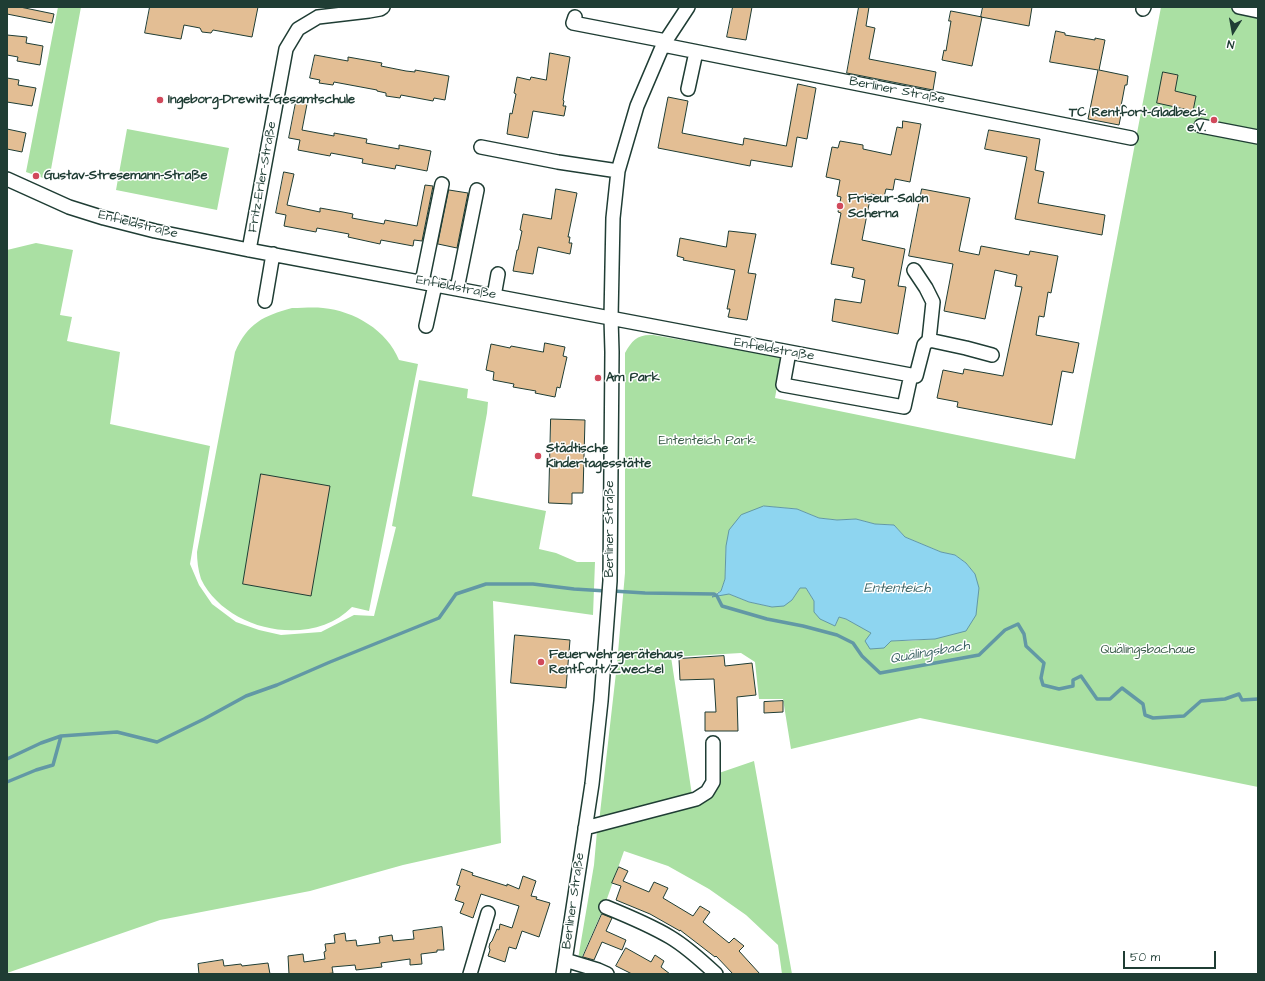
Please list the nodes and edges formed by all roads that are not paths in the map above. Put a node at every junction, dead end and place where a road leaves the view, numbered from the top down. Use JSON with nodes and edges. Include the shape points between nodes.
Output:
{"nodes":[{"id":1,"x":383,"y":7,"type":"edge"},
{"id":2,"x":688,"y":7,"type":"edge"},
{"id":3,"x":1239,"y":7,"type":"edge"},
{"id":4,"x":1258,"y":11,"type":"edge"},
{"id":5,"x":575,"y":17,"type":"dead end"},
{"id":6,"x":664,"y":43,"type":"junction"},
{"id":7,"x":696,"y":52,"type":"junction"},
{"id":8,"x":688,"y":89,"type":"dead end"},
{"id":9,"x":1201,"y":126,"type":"dead end"},
{"id":10,"x":1258,"y":137,"type":"edge"},
{"id":11,"x":1131,"y":138,"type":"dead end"},
{"id":12,"x":481,"y":147,"type":"dead end"},
{"id":13,"x":618,"y":171,"type":"junction"},
{"id":14,"x":7,"y":179,"type":"edge"},
{"id":15,"x":442,"y":184,"type":"dead end"},
{"id":16,"x":477,"y":190,"type":"dead end"},
{"id":17,"x":249,"y":250,"type":"junction"},
{"id":18,"x":273,"y":254,"type":"junction"},
{"id":19,"x":914,"y":270,"type":"dead end"},
{"id":20,"x":498,"y":274,"type":"dead end"},
{"id":21,"x":429,"y":283,"type":"junction"},
{"id":22,"x":457,"y":289,"type":"junction"},
{"id":23,"x":494,"y":296,"type":"junction"},
{"id":24,"x":265,"y":300,"type":"dead end"},
{"id":25,"x":611,"y":318,"type":"junction"},
{"id":26,"x":426,"y":326,"type":"dead end"},
{"id":27,"x":929,"y":340,"type":"junction"},
{"id":28,"x":789,"y":352,"type":"junction"},
{"id":29,"x":992,"y":355,"type":"dead end"},
{"id":30,"x":910,"y":375,"type":"junction"},
{"id":31,"x":713,"y":743,"type":"dead end"},
{"id":32,"x":585,"y":828,"type":"junction"},
{"id":33,"x":606,"y":908,"type":"dead end"},
{"id":34,"x":488,"y":913,"type":"dead end"},
{"id":35,"x":565,"y":960,"type":"junction"},
{"id":36,"x":470,"y":974,"type":"edge"},
{"id":37,"x":563,"y":974,"type":"edge"},
{"id":38,"x":607,"y":974,"type":"edge"},
{"id":39,"x":716,"y":974,"type":"edge"}],
"edges":[{"from":1,"to":17,"type":"street","name":"Fritz-Erler-Straße","via":[[318,17],[298,29],[286,48]]},
{"from":2,"to":6,"type":"street","name":"Berliner Straße"},
{"from":3,"to":4,"type":"street"},
{"from":5,"to":6,"type":"street","via":[[573,23]]},
{"from":6,"to":7,"type":"street","name":"Berliner Straße"},
{"from":6,"to":13,"type":"street","name":"Berliner Straße","via":[[637,106]]},
{"from":7,"to":8,"type":"street"},
{"from":7,"to":11,"type":"street","name":"Berliner Straße"},
{"from":9,"to":10,"type":"street"},
{"from":12,"to":13,"type":"street"},
{"from":13,"to":25,"type":"street","name":"Berliner Straße","via":[[613,218]]},
{"from":14,"to":17,"type":"street","name":"Enfieldstraße","via":[[64,205],[104,218]]},
{"from":15,"to":21,"type":"street"},
{"from":16,"to":22,"type":"street"},
{"from":17,"to":18,"type":"street","name":"Enfieldstraße"},
{"from":18,"to":21,"type":"street","name":"Enfieldstraße"},
{"from":18,"to":24,"type":"street"},
{"from":19,"to":27,"type":"street","via":[[933,302]]},
{"from":20,"to":23,"type":"street"},
{"from":21,"to":22,"type":"street","name":"Enfieldstraße"},
{"from":21,"to":26,"type":"street"},
{"from":22,"to":23,"type":"street","name":"Enfieldstraße"},
{"from":23,"to":25,"type":"street","name":"Enfieldstraße"},
{"from":25,"to":28,"type":"street","name":"Enfieldstraße"},
{"from":25,"to":32,"type":"street","name":"Berliner Straße","via":[[610,581],[601,701]]},
{"from":27,"to":29,"type":"street"},
{"from":27,"to":30,"type":"street","via":[[924,345],[916,376]]},
{"from":28,"to":30,"type":"street","name":"Enfieldstraße"},
{"from":28,"to":30,"type":"street","via":[[783,385],[904,407]]},
{"from":31,"to":32,"type":"street","via":[[713,782],[707,792],[696,800]]},
{"from":32,"to":35,"type":"street","name":"Berliner Straße"},
{"from":33,"to":39,"type":"street","via":[[640,920],[672,938]]},
{"from":34,"to":36,"type":"street"},
{"from":35,"to":37,"type":"street","name":"Berliner Straße"},
{"from":35,"to":38,"type":"street"}]}
